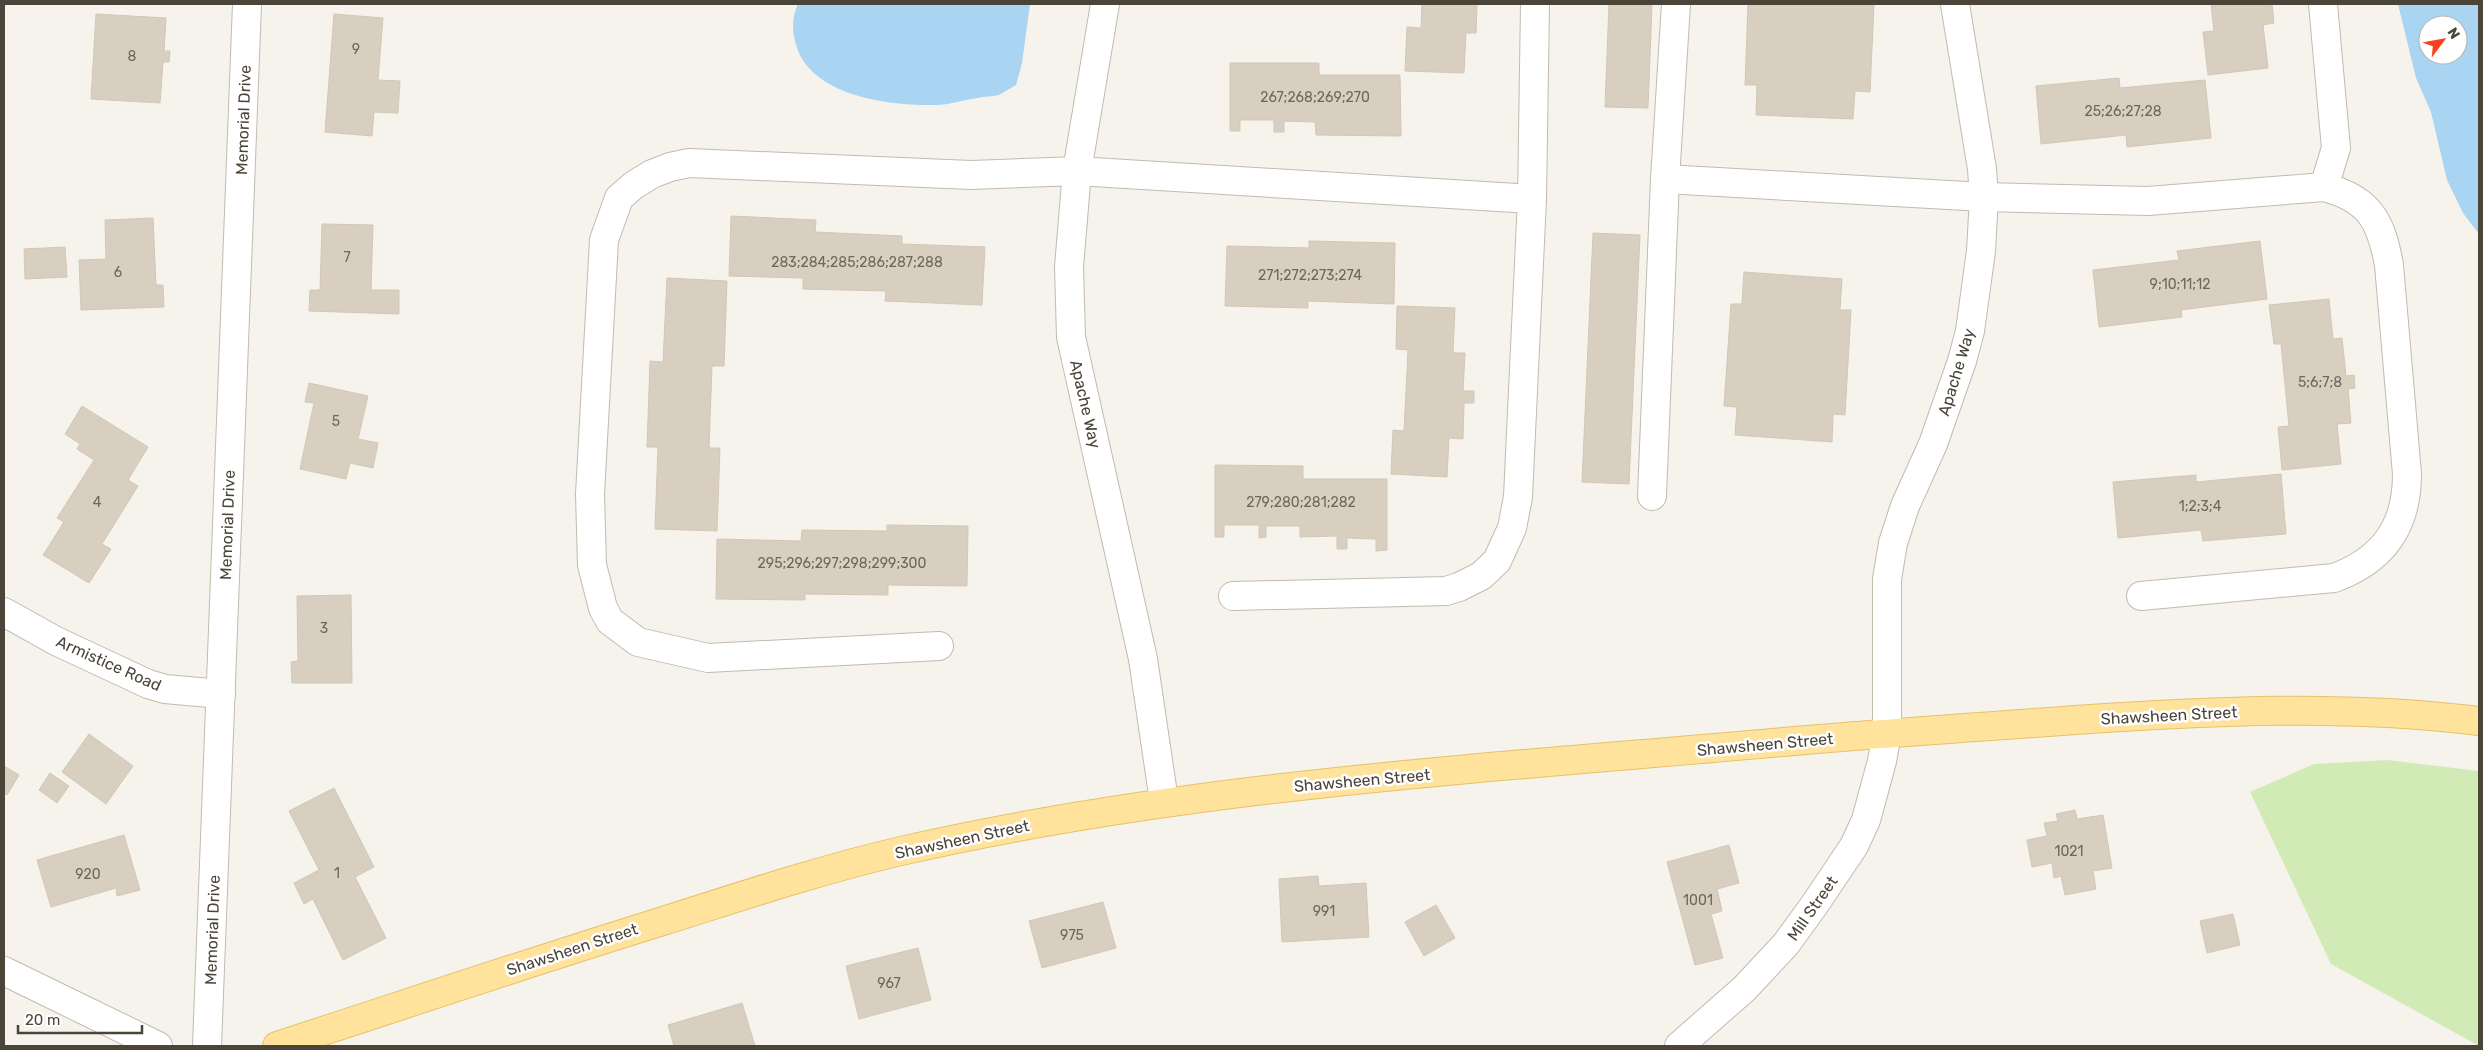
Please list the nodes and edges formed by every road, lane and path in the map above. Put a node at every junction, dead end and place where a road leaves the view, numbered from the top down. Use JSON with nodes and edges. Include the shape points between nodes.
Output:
{"nodes":[{"id":1,"x":247,"y":4,"type":"edge"},
{"id":2,"x":1105,"y":4,"type":"edge"},
{"id":3,"x":1535,"y":4,"type":"edge"},
{"id":4,"x":1676,"y":4,"type":"edge"},
{"id":5,"x":1955,"y":4,"type":"edge"},
{"id":6,"x":2323,"y":4,"type":"edge"},
{"id":7,"x":1077,"y":171,"type":"junction"},
{"id":8,"x":1665,"y":179,"type":"junction"},
{"id":9,"x":2324,"y":187,"type":"junction"},
{"id":10,"x":1984,"y":197,"type":"junction"},
{"id":11,"x":1532,"y":199,"type":"junction"},
{"id":12,"x":1652,"y":496,"type":"dead end"},
{"id":13,"x":1233,"y":596,"type":"dead end"},
{"id":14,"x":2141,"y":596,"type":"dead end"},
{"id":15,"x":4,"y":612,"type":"edge"},
{"id":16,"x":939,"y":646,"type":"dead end"},
{"id":17,"x":221,"y":694,"type":"junction"},
{"id":18,"x":2479,"y":721,"type":"edge"},
{"id":19,"x":1887,"y":733,"type":"junction"},
{"id":20,"x":1164,"y":801,"type":"junction"},
{"id":21,"x":4,"y":971,"type":"edge"},
{"id":22,"x":158,"y":1046,"type":"edge"},
{"id":23,"x":207,"y":1046,"type":"edge"},
{"id":24,"x":278,"y":1046,"type":"edge"},
{"id":25,"x":1678,"y":1046,"type":"edge"}],
"edges":[{"from":1,"to":17,"type":"street","name":"Memorial Drive"},
{"from":2,"to":7,"type":"street","name":"Apache Way"},
{"from":3,"to":11,"type":"street"},
{"from":4,"to":8,"type":"street"},
{"from":5,"to":10,"type":"street","name":"Apache Way"},
{"from":6,"to":9,"type":"street","via":[[2336,148]]},
{"from":7,"to":11,"type":"street"},
{"from":7,"to":16,"type":"street","via":[[972,175],[689,163],[652,174],[619,198],[604,240],[590,531],[596,586],[602,608],[610,621],[638,642],[708,658]]},
{"from":7,"to":20,"type":"street","name":"Apache Way","via":[[1068,267],[1071,338],[1143,659]]},
{"from":8,"to":10,"type":"street"},
{"from":8,"to":12,"type":"street"},
{"from":9,"to":10,"type":"street","via":[[2148,201]]},
{"from":9,"to":14,"type":"street","via":[[2354,198],[2375,219],[2384,238],[2407,474],[2404,509],[2398,525],[2378,553],[2350,572],[2334,578]]},
{"from":10,"to":19,"type":"street","name":"Apache Way","via":[[1975,300],[1962,361],[1893,543],[1887,579]]},
{"from":11,"to":13,"type":"street","via":[[1518,498],[1512,528],[1497,562],[1482,576],[1446,591]]},
{"from":15,"to":17,"type":"street","name":"Armistice Road","via":[[56,641],[148,684],[165,689]]},
{"from":17,"to":23,"type":"street","name":"Memorial Drive"},
{"from":18,"to":19,"type":"main road","name":"Shawsheen Street","via":[[2347,711],[2219,711]]},
{"from":19,"to":20,"type":"main road","name":"Shawsheen Street"},
{"from":19,"to":25,"type":"street","name":"Mill Street","via":[[1866,820],[1841,867],[1786,944],[1744,989]]},
{"from":20,"to":24,"type":"main road","name":"Shawsheen Street","via":[[968,837],[813,874]]},
{"from":21,"to":22,"type":"street"}]}
